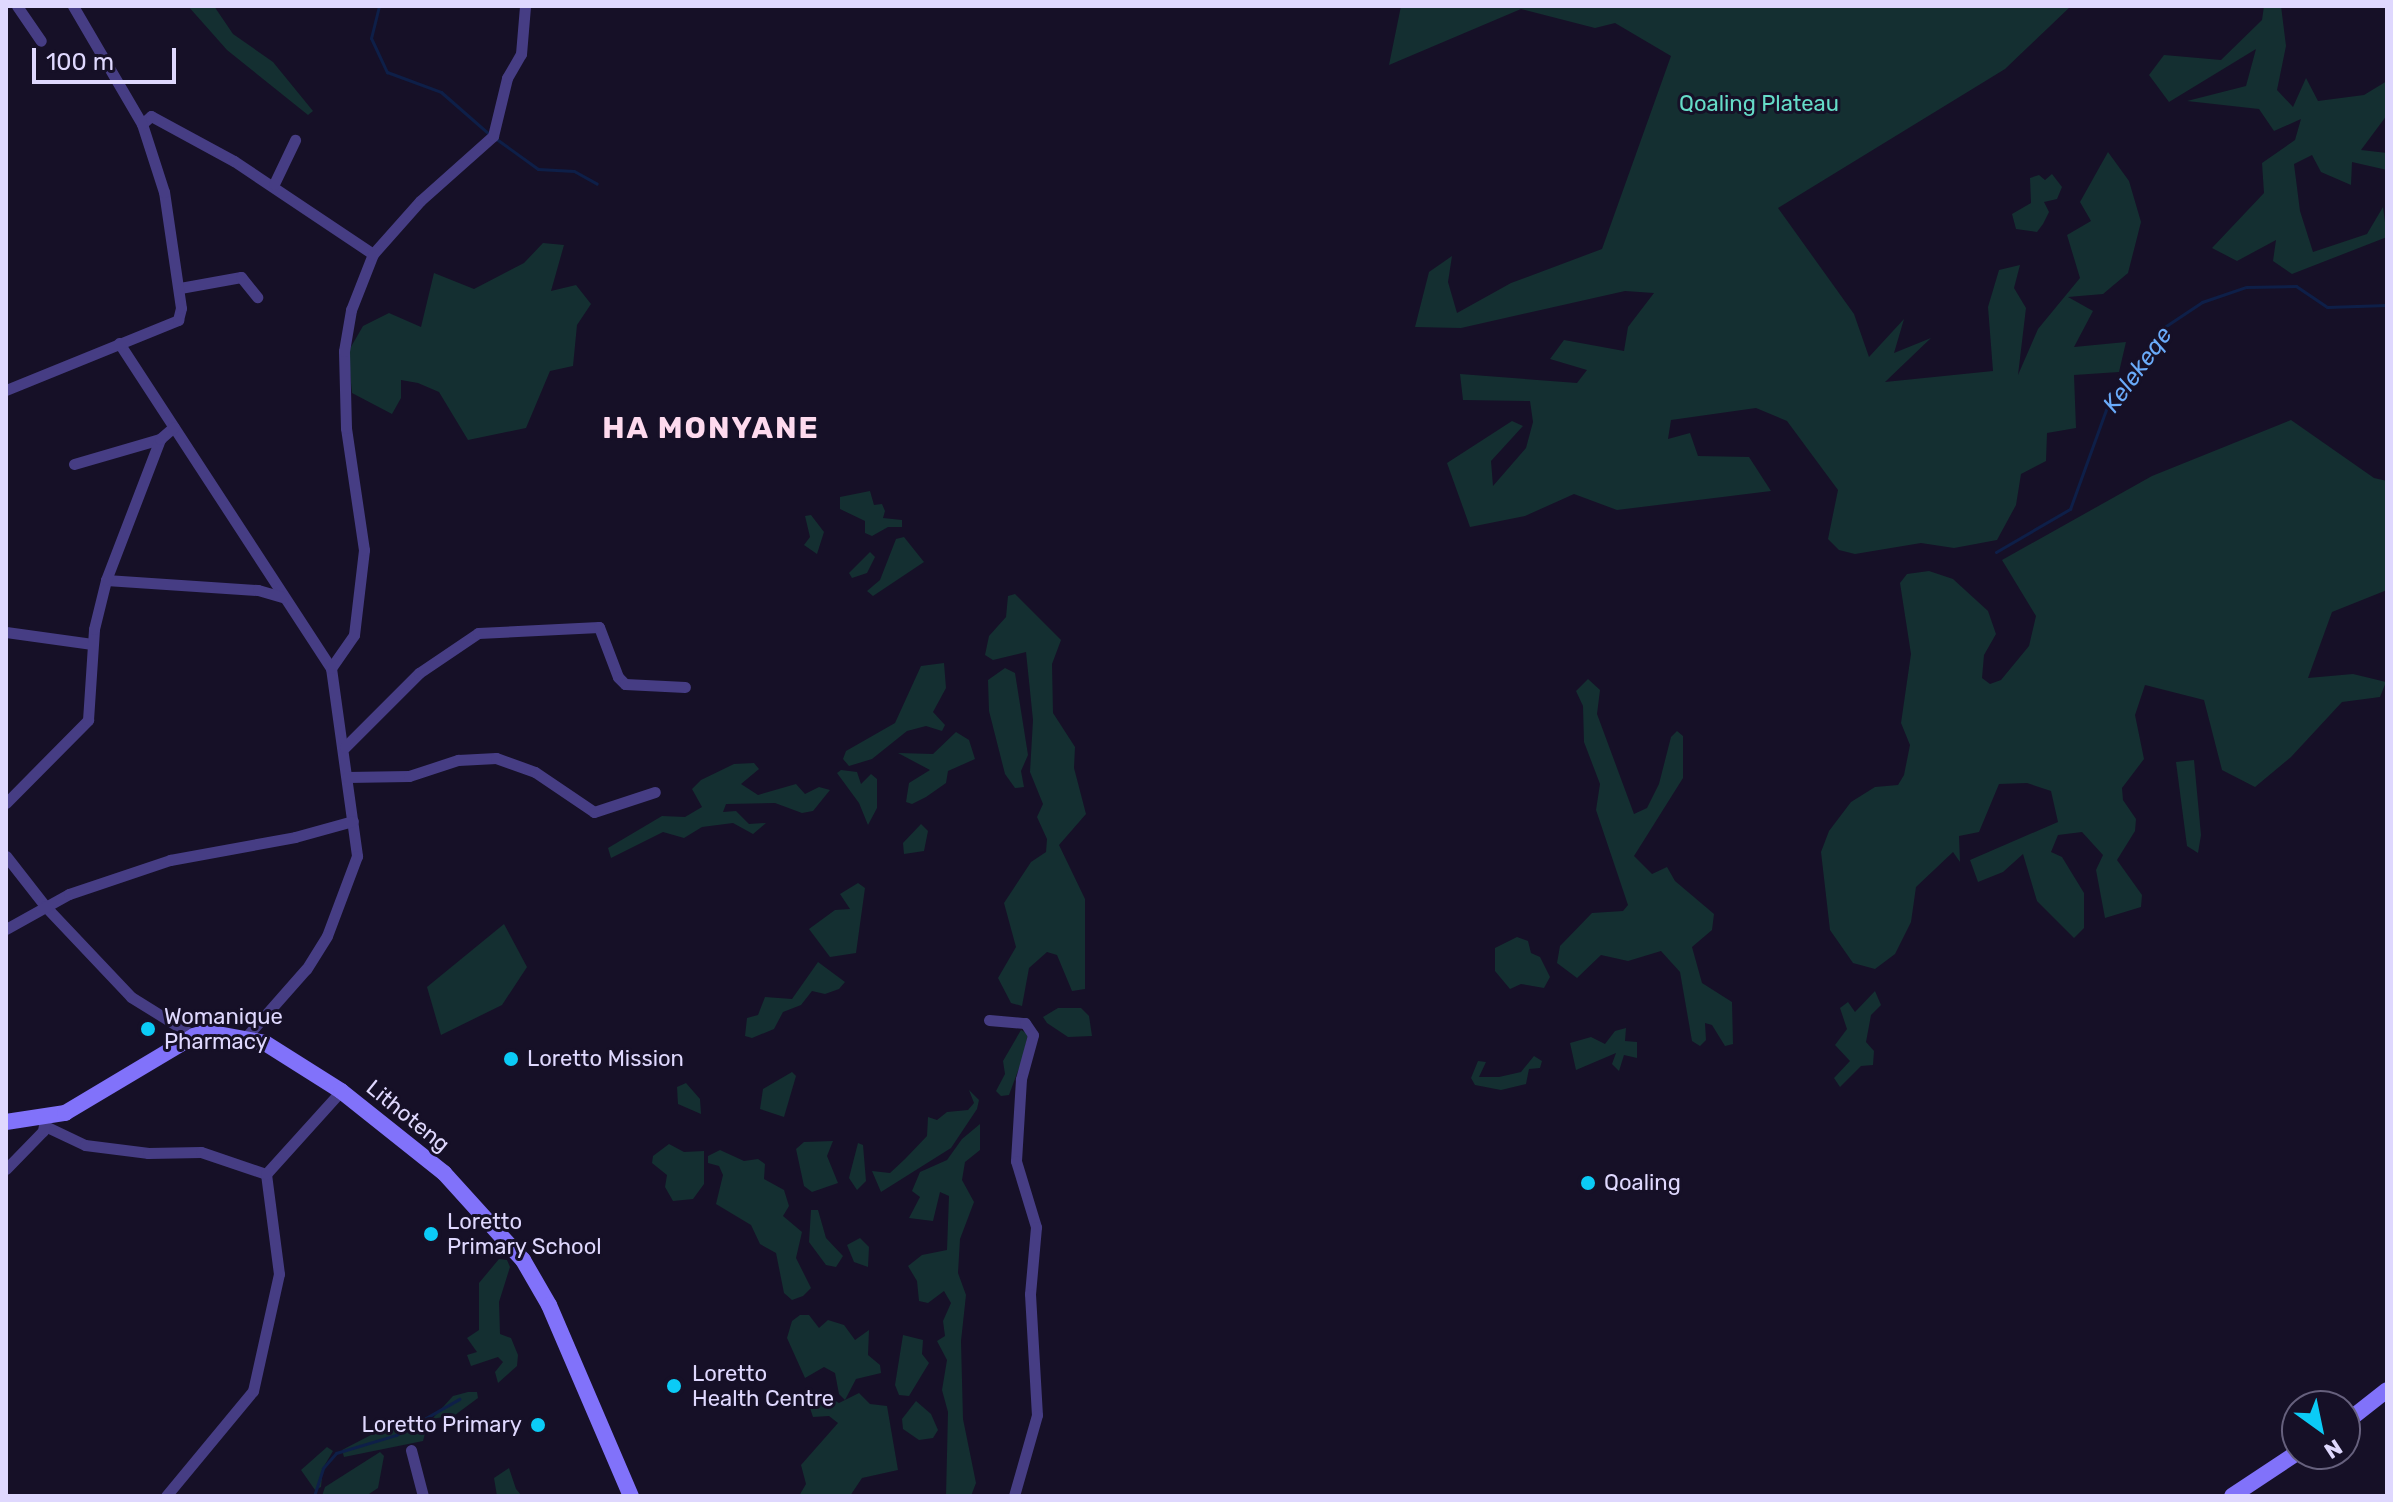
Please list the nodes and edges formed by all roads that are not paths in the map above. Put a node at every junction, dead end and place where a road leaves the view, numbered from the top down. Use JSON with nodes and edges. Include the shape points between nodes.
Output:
{"nodes":[{"id":1,"x":17,"y":6,"type":"edge"},
{"id":2,"x":73,"y":6,"type":"edge"},
{"id":3,"x":525,"y":6,"type":"edge"},
{"id":4,"x":41,"y":41,"type":"dead end"},
{"id":5,"x":142,"y":124,"type":"junction"},
{"id":6,"x":295,"y":140,"type":"dead end"},
{"id":7,"x":274,"y":184,"type":"junction"},
{"id":8,"x":373,"y":254,"type":"junction"},
{"id":9,"x":180,"y":288,"type":"junction"},
{"id":10,"x":257,"y":297,"type":"dead end"},
{"id":11,"x":119,"y":343,"type":"junction"},
{"id":12,"x":6,"y":390,"type":"edge"},
{"id":13,"x":174,"y":427,"type":"junction"},
{"id":14,"x":160,"y":439,"type":"junction"},
{"id":15,"x":74,"y":464,"type":"dead end"},
{"id":16,"x":106,"y":580,"type":"junction"},
{"id":17,"x":283,"y":597,"type":"junction"},
{"id":18,"x":6,"y":632,"type":"edge"},
{"id":19,"x":92,"y":644,"type":"junction"},
{"id":20,"x":331,"y":668,"type":"junction"},
{"id":21,"x":685,"y":687,"type":"dead end"},
{"id":22,"x":345,"y":747,"type":"junction"},
{"id":23,"x":347,"y":777,"type":"junction"},
{"id":24,"x":655,"y":792,"type":"dead end"},
{"id":25,"x":6,"y":803,"type":"edge"},
{"id":26,"x":353,"y":821,"type":"junction"},
{"id":27,"x":6,"y":856,"type":"edge"},
{"id":28,"x":45,"y":906,"type":"junction"},
{"id":29,"x":6,"y":929,"type":"edge"},
{"id":30,"x":989,"y":1020,"type":"dead end"},
{"id":31,"x":194,"y":1036,"type":"junction"},
{"id":32,"x":246,"y":1037,"type":"junction"},
{"id":33,"x":341,"y":1091,"type":"junction"},
{"id":34,"x":6,"y":1122,"type":"edge"},
{"id":35,"x":45,"y":1123,"type":"junction"},
{"id":36,"x":6,"y":1169,"type":"edge"},
{"id":37,"x":266,"y":1174,"type":"junction"},
{"id":38,"x":2387,"y":1390,"type":"edge"},
{"id":39,"x":2361,"y":1410,"type":"edge"},
{"id":40,"x":411,"y":1450,"type":"dead end"},
{"id":41,"x":2281,"y":1464,"type":"edge"},
{"id":42,"x":166,"y":1496,"type":"edge"},
{"id":43,"x":423,"y":1496,"type":"edge"},
{"id":44,"x":631,"y":1496,"type":"edge"},
{"id":45,"x":1014,"y":1496,"type":"edge"},
{"id":46,"x":2232,"y":1496,"type":"edge"}],
"edges":[{"from":1,"to":4,"type":"street"},
{"from":2,"to":5,"type":"street"},
{"from":3,"to":8,"type":"street","via":[[521,54],[507,78],[493,136],[420,201]]},
{"from":5,"to":7,"type":"street","via":[[151,116]]},
{"from":5,"to":9,"type":"street","via":[[164,192]]},
{"from":6,"to":7,"type":"street"},
{"from":7,"to":8,"type":"street"},
{"from":8,"to":20,"type":"street","via":[[351,310],[344,351],[346,428],[364,550],[354,635]]},
{"from":9,"to":10,"type":"street","via":[[241,277]]},
{"from":9,"to":11,"type":"street","via":[[178,320]]},
{"from":11,"to":12,"type":"street"},
{"from":11,"to":13,"type":"street"},
{"from":13,"to":14,"type":"street"},
{"from":13,"to":17,"type":"street"},
{"from":14,"to":15,"type":"street"},
{"from":14,"to":16,"type":"street"},
{"from":16,"to":17,"type":"street","via":[[258,590]]},
{"from":16,"to":19,"type":"street"},
{"from":17,"to":20,"type":"street"},
{"from":18,"to":19,"type":"street"},
{"from":19,"to":25,"type":"street","via":[[88,720]]},
{"from":20,"to":22,"type":"street"},
{"from":21,"to":22,"type":"street","via":[[625,684],[599,627],[478,633],[446,651]]},
{"from":22,"to":23,"type":"street"},
{"from":23,"to":24,"type":"street","via":[[409,776],[458,760],[496,758],[535,772],[594,812]]},
{"from":23,"to":26,"type":"street"},
{"from":26,"to":28,"type":"street","via":[[170,860]]},
{"from":26,"to":32,"type":"street","via":[[357,856],[327,936],[306,969]]},
{"from":27,"to":28,"type":"street"},
{"from":28,"to":29,"type":"street"},
{"from":28,"to":31,"type":"street","via":[[131,997]]},
{"from":30,"to":45,"type":"street","via":[[1025,1023],[1033,1035],[1021,1079],[1016,1161],[1036,1227],[1030,1294],[1038,1400]]},
{"from":31,"to":32,"type":"main road","name":"Lithoteng","via":[[207,1032]]},
{"from":31,"to":35,"type":"main road","name":"Lithoteng"},
{"from":32,"to":33,"type":"main road","name":"Lithoteng","via":[[265,1043]]},
{"from":33,"to":37,"type":"street"},
{"from":33,"to":44,"type":"main road","name":"Lithoteng","via":[[444,1173],[523,1260],[556,1319]]},
{"from":34,"to":35,"type":"main road","name":"Lithoteng"},
{"from":35,"to":36,"type":"street"},
{"from":35,"to":37,"type":"street","via":[[85,1145],[148,1153],[201,1152]]},
{"from":37,"to":42,"type":"street","via":[[279,1274],[253,1391]]},
{"from":38,"to":39,"type":"main road"},
{"from":40,"to":43,"type":"street"},
{"from":41,"to":46,"type":"main road"}]}
